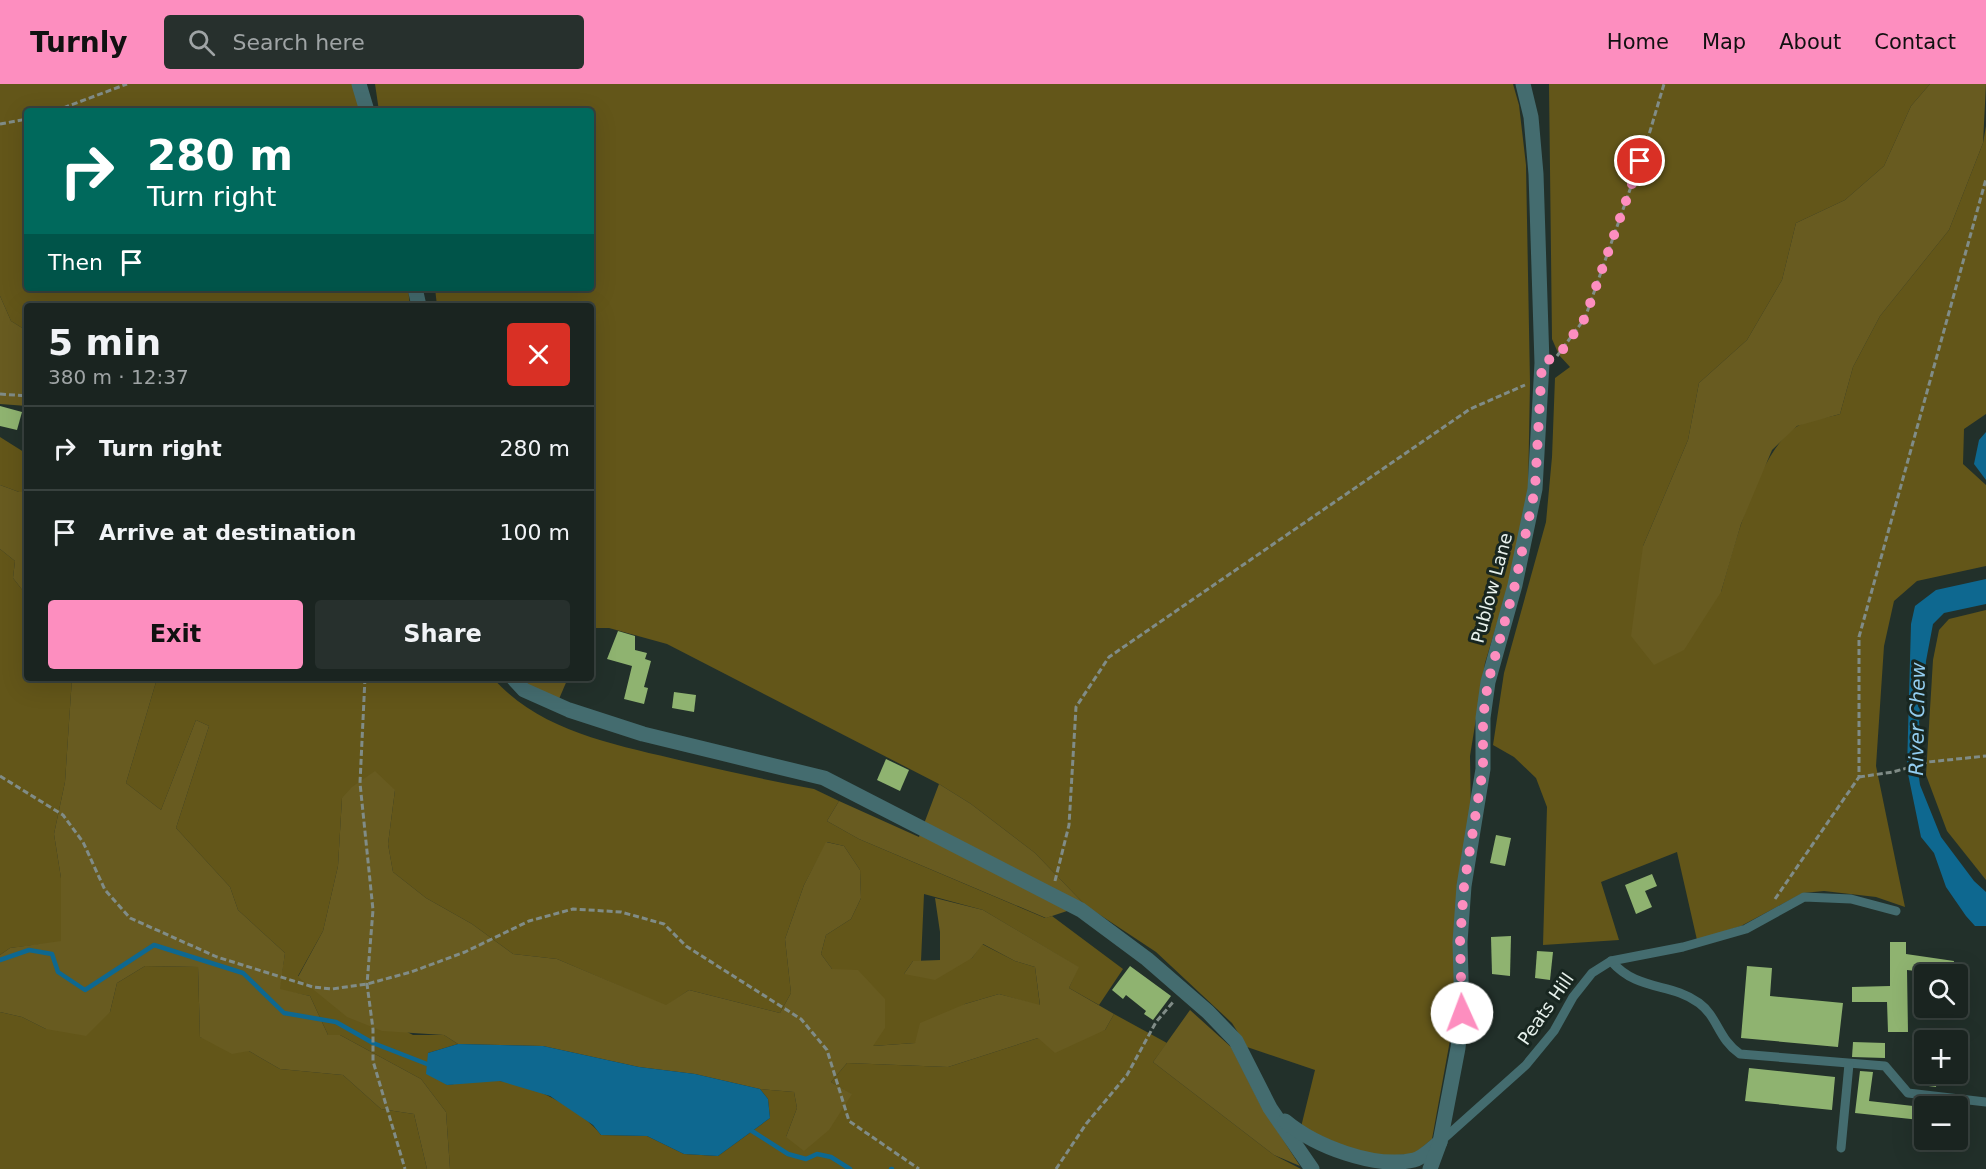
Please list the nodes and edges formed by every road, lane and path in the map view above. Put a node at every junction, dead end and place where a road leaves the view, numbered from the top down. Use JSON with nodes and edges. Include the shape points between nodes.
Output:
{"nodes":[{"id":1,"x":127,"y":84,"type":"edge"},
{"id":2,"x":358,"y":84,"type":"edge"},
{"id":3,"x":1523,"y":84,"type":"edge"},
{"id":4,"x":1664,"y":84,"type":"edge"},
{"id":5,"x":63,"y":108,"type":"edge"},
{"id":6,"x":366,"y":108,"type":"edge"},
{"id":7,"x":24,"y":120,"type":"edge"},
{"id":8,"x":0,"y":124,"type":"edge"},
{"id":9,"x":1986,"y":179,"type":"edge"},
{"id":10,"x":1542,"y":363,"type":"junction"},
{"id":11,"x":1541,"y":380,"type":"junction"},
{"id":12,"x":0,"y":394,"type":"edge"},
{"id":13,"x":24,"y":396,"type":"edge"},
{"id":14,"x":365,"y":681,"type":"edge"},
{"id":15,"x":516,"y":681,"type":"edge"},
{"id":16,"x":1986,"y":756,"type":"edge"},
{"id":17,"x":0,"y":776,"type":"edge"},
{"id":18,"x":1859,"y":777,"type":"junction"},
{"id":19,"x":1052,"y":895,"type":"junction"},
{"id":20,"x":1771,"y":906,"type":"dead end"},
{"id":21,"x":1896,"y":911,"type":"dead end"},
{"id":22,"x":1611,"y":960,"type":"junction"},
{"id":23,"x":367,"y":984,"type":"junction"},
{"id":24,"x":1183,"y":991,"type":"junction"},
{"id":25,"x":1850,"y":1064,"type":"junction"},
{"id":26,"x":1986,"y":1102,"type":"edge"},
{"id":27,"x":1270,"y":1108,"type":"junction"},
{"id":28,"x":1440,"y":1142,"type":"junction"},
{"id":29,"x":1841,"y":1148,"type":"dead end"},
{"id":30,"x":405,"y":1169,"type":"edge"},
{"id":31,"x":919,"y":1169,"type":"edge"},
{"id":32,"x":1056,"y":1169,"type":"edge"},
{"id":33,"x":1312,"y":1169,"type":"edge"},
{"id":34,"x":1430,"y":1169,"type":"edge"}],
"edges":[{"from":1,"to":5,"type":"path"},
{"from":2,"to":6,"type":"street"},
{"from":3,"to":10,"type":"street","name":"Publow Lane","via":[[1531,117],[1536,174]]},
{"from":4,"to":10,"type":"path","via":[[1585,318],[1559,355]]},
{"from":7,"to":8,"type":"path"},
{"from":9,"to":18,"type":"path","via":[[1860,637]]},
{"from":10,"to":11,"type":"street","name":"Publow Lane"},
{"from":11,"to":19,"type":"path","via":[[1470,409],[1109,657],[1076,707],[1069,825]]},
{"from":11,"to":28,"type":"street","name":"Publow Lane","via":[[1533,500],[1488,682],[1483,718],[1483,769],[1464,886],[1460,942],[1462,1013]]},
{"from":12,"to":13,"type":"path"},
{"from":14,"to":23,"type":"path","via":[[360,783],[373,910]]},
{"from":15,"to":19,"type":"street","via":[[524,690],[579,714],[643,734],[824,778]]},
{"from":16,"to":18,"type":"path","via":[[1928,762]]},
{"from":17,"to":23,"type":"path","via":[[63,815],[82,842],[105,890],[130,918],[217,957],[312,987],[332,989]]},
{"from":18,"to":20,"type":"path"},
{"from":19,"to":24,"type":"street","via":[[1081,910],[1148,959]]},
{"from":21,"to":22,"type":"lane","name":"Peats Hill","via":[[1851,899],[1804,897],[1746,929]]},
{"from":22,"to":25,"type":"lane","via":[[1630,979],[1697,1002],[1707,1010],[1727,1046],[1740,1054]]},
{"from":22,"to":28,"type":"lane","name":"Peats Hill","via":[[1592,973],[1526,1065]]},
{"from":23,"to":30,"type":"path","via":[[373,1060]]},
{"from":23,"to":31,"type":"path","via":[[465,952],[529,921],[573,909],[621,912],[664,924],[686,946],[801,1019],[827,1050],[849,1121]]},
{"from":24,"to":27,"type":"street","via":[[1236,1041]]},
{"from":24,"to":32,"type":"path","via":[[1156,1022],[1127,1075],[1086,1124]]},
{"from":25,"to":26,"type":"lane","via":[[1885,1066],[1908,1093]]},
{"from":25,"to":29,"type":"lane"},
{"from":27,"to":28,"type":"street","via":[[1328,1149],[1359,1158],[1415,1160]]},
{"from":27,"to":33,"type":"street"},
{"from":28,"to":34,"type":"street","name":"Publow Lane"}]}
